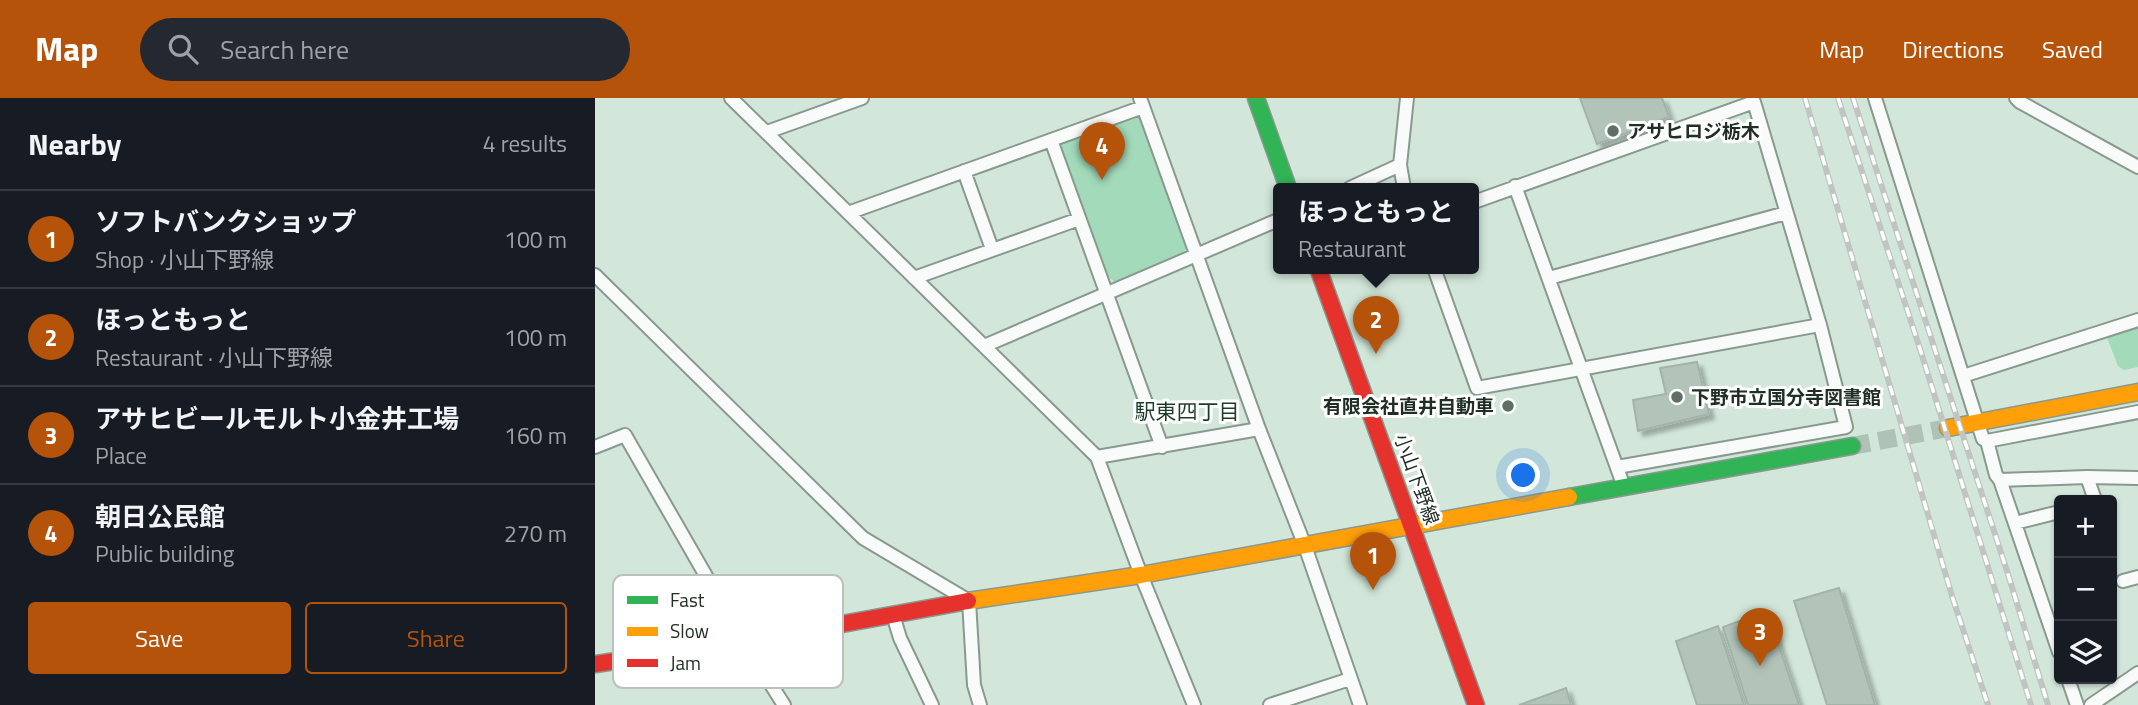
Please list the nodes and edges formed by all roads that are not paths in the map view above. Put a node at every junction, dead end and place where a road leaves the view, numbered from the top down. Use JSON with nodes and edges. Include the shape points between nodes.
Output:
{"nodes":[{"id":1,"x":731,"y":98,"type":"edge"},
{"id":2,"x":862,"y":98,"type":"edge"},
{"id":3,"x":1256,"y":98,"type":"edge"},
{"id":4,"x":1407,"y":98,"type":"edge"},
{"id":5,"x":2016,"y":98,"type":"edge"},
{"id":6,"x":1879,"y":99,"type":"edge"},
{"id":7,"x":1142,"y":102,"type":"edge"},
{"id":8,"x":767,"y":132,"type":"junction"},
{"id":9,"x":1051,"y":140,"type":"junction"},
{"id":10,"x":1400,"y":165,"type":"junction"},
{"id":11,"x":2138,"y":167,"type":"edge"},
{"id":12,"x":964,"y":171,"type":"junction"},
{"id":13,"x":1286,"y":183,"type":"edge"},
{"id":14,"x":1361,"y":183,"type":"edge"},
{"id":15,"x":1404,"y":183,"type":"edge"},
{"id":16,"x":1515,"y":186,"type":"junction"},
{"id":17,"x":1479,"y":200,"type":"edge"},
{"id":18,"x":848,"y":212,"type":"junction"},
{"id":19,"x":1786,"y":213,"type":"junction"},
{"id":20,"x":1079,"y":219,"type":"junction"},
{"id":21,"x":1273,"y":222,"type":"edge"},
{"id":22,"x":992,"y":249,"type":"junction"},
{"id":23,"x":1196,"y":255,"type":"junction"},
{"id":24,"x":1320,"y":274,"type":"edge"},
{"id":25,"x":1436,"y":274,"type":"edge"},
{"id":26,"x":595,"y":275,"type":"edge"},
{"id":27,"x":914,"y":278,"type":"junction"},
{"id":28,"x":1549,"y":278,"type":"junction"},
{"id":29,"x":1106,"y":293,"type":"junction"},
{"id":30,"x":2138,"y":320,"type":"edge"},
{"id":31,"x":1820,"y":325,"type":"junction"},
{"id":32,"x":984,"y":346,"type":"junction"},
{"id":33,"x":1581,"y":369,"type":"junction"},
{"id":34,"x":1963,"y":376,"type":"junction"},
{"id":35,"x":2138,"y":392,"type":"edge"},
{"id":36,"x":2138,"y":412,"type":"edge"},
{"id":37,"x":1977,"y":421,"type":"junction"},
{"id":38,"x":1948,"y":428,"type":"tunnel mouth"},
{"id":39,"x":1259,"y":429,"type":"junction"},
{"id":40,"x":1987,"y":441,"type":"junction"},
{"id":41,"x":1852,"y":446,"type":"tunnel mouth"},
{"id":42,"x":595,"y":447,"type":"edge"},
{"id":43,"x":1162,"y":447,"type":"junction"},
{"id":44,"x":1097,"y":457,"type":"junction"},
{"id":45,"x":1617,"y":467,"type":"junction"},
{"id":46,"x":2087,"y":477,"type":"junction"},
{"id":47,"x":2138,"y":478,"type":"edge"},
{"id":48,"x":2000,"y":480,"type":"junction"},
{"id":49,"x":1625,"y":487,"type":"junction"},
{"id":50,"x":2093,"y":495,"type":"edge"},
{"id":51,"x":2054,"y":513,"type":"edge"},
{"id":52,"x":2015,"y":523,"type":"junction"},
{"id":53,"x":1412,"y":527,"type":"junction"},
{"id":54,"x":1305,"y":546,"type":"junction"},
{"id":55,"x":705,"y":575,"type":"edge"},
{"id":56,"x":1141,"y":575,"type":"junction"},
{"id":57,"x":2138,"y":577,"type":"edge"},
{"id":58,"x":2123,"y":581,"type":"dead end"},
{"id":59,"x":969,"y":601,"type":"junction"},
{"id":60,"x":893,"y":615,"type":"junction"},
{"id":61,"x":843,"y":624,"type":"edge"},
{"id":62,"x":2054,"y":637,"type":"edge"},
{"id":63,"x":613,"y":661,"type":"edge"},
{"id":64,"x":595,"y":664,"type":"edge"},
{"id":65,"x":2138,"y":673,"type":"edge"},
{"id":66,"x":1350,"y":679,"type":"junction"},
{"id":67,"x":2070,"y":684,"type":"edge"},
{"id":68,"x":773,"y":688,"type":"edge"},
{"id":69,"x":784,"y":705,"type":"edge"},
{"id":70,"x":932,"y":705,"type":"edge"},
{"id":71,"x":980,"y":705,"type":"edge"},
{"id":72,"x":1194,"y":705,"type":"edge"},
{"id":73,"x":1270,"y":705,"type":"edge"},
{"id":74,"x":1360,"y":705,"type":"edge"},
{"id":75,"x":1476,"y":705,"type":"edge"},
{"id":76,"x":2077,"y":705,"type":"edge"},
{"id":77,"x":2091,"y":705,"type":"edge"}],
"edges":[{"from":1,"to":8,"type":"street"},
{"from":2,"to":8,"type":"street"},
{"from":3,"to":13,"type":"street"},
{"from":4,"to":10,"type":"street"},
{"from":5,"to":11,"type":"street"},
{"from":6,"to":34,"type":"street"},
{"from":7,"to":9,"type":"street"},
{"from":7,"to":23,"type":"street"},
{"from":8,"to":18,"type":"street"},
{"from":9,"to":12,"type":"street"},
{"from":9,"to":20,"type":"street"},
{"from":10,"to":14,"type":"street"},
{"from":10,"to":15,"type":"street"},
{"from":12,"to":18,"type":"street"},
{"from":12,"to":22,"type":"street"},
{"from":16,"to":17,"type":"street"},
{"from":16,"to":19,"type":"street","via":[[1754,102]]},
{"from":16,"to":28,"type":"street"},
{"from":18,"to":27,"type":"street"},
{"from":19,"to":28,"type":"street"},
{"from":19,"to":31,"type":"street"},
{"from":20,"to":22,"type":"street"},
{"from":20,"to":29,"type":"street"},
{"from":21,"to":23,"type":"street"},
{"from":22,"to":27,"type":"street"},
{"from":23,"to":29,"type":"street"},
{"from":23,"to":39,"type":"street"},
{"from":24,"to":53,"type":"street","name":"小山下野線"},
{"from":25,"to":33,"type":"street","via":[[1477,388]]},
{"from":26,"to":59,"type":"street","via":[[863,538]]},
{"from":27,"to":32,"type":"street"},
{"from":28,"to":33,"type":"street"},
{"from":29,"to":32,"type":"street"},
{"from":29,"to":43,"type":"street"},
{"from":30,"to":34,"type":"street"},
{"from":31,"to":33,"type":"street"},
{"from":31,"to":45,"type":"street","via":[[1846,427]]},
{"from":32,"to":44,"type":"street"},
{"from":33,"to":45,"type":"street"},
{"from":34,"to":37,"type":"street"},
{"from":35,"to":37,"type":"street"},
{"from":36,"to":40,"type":"street"},
{"from":37,"to":38,"type":"street"},
{"from":37,"to":40,"type":"street"},
{"from":39,"to":43,"type":"street"},
{"from":39,"to":54,"type":"street"},
{"from":40,"to":48,"type":"street"},
{"from":41,"to":49,"type":"street"},
{"from":42,"to":55,"type":"street","via":[[625,435]]},
{"from":43,"to":44,"type":"street"},
{"from":44,"to":56,"type":"street"},
{"from":45,"to":49,"type":"street"},
{"from":46,"to":47,"type":"street"},
{"from":46,"to":48,"type":"street"},
{"from":46,"to":50,"type":"street"},
{"from":48,"to":52,"type":"street"},
{"from":49,"to":53,"type":"street"},
{"from":51,"to":52,"type":"street"},
{"from":52,"to":62,"type":"street"},
{"from":53,"to":54,"type":"street"},
{"from":53,"to":75,"type":"street","name":"小山下野線"},
{"from":54,"to":56,"type":"street"},
{"from":54,"to":66,"type":"street"},
{"from":56,"to":59,"type":"street"},
{"from":56,"to":72,"type":"street"},
{"from":57,"to":58,"type":"street"},
{"from":59,"to":60,"type":"street"},
{"from":59,"to":71,"type":"street","via":[[974,685]]},
{"from":60,"to":61,"type":"street"},
{"from":60,"to":70,"type":"street"},
{"from":63,"to":64,"type":"street"},
{"from":65,"to":77,"type":"street"},
{"from":66,"to":73,"type":"street"},
{"from":66,"to":74,"type":"street"},
{"from":67,"to":76,"type":"street"},
{"from":68,"to":69,"type":"street"}]}
